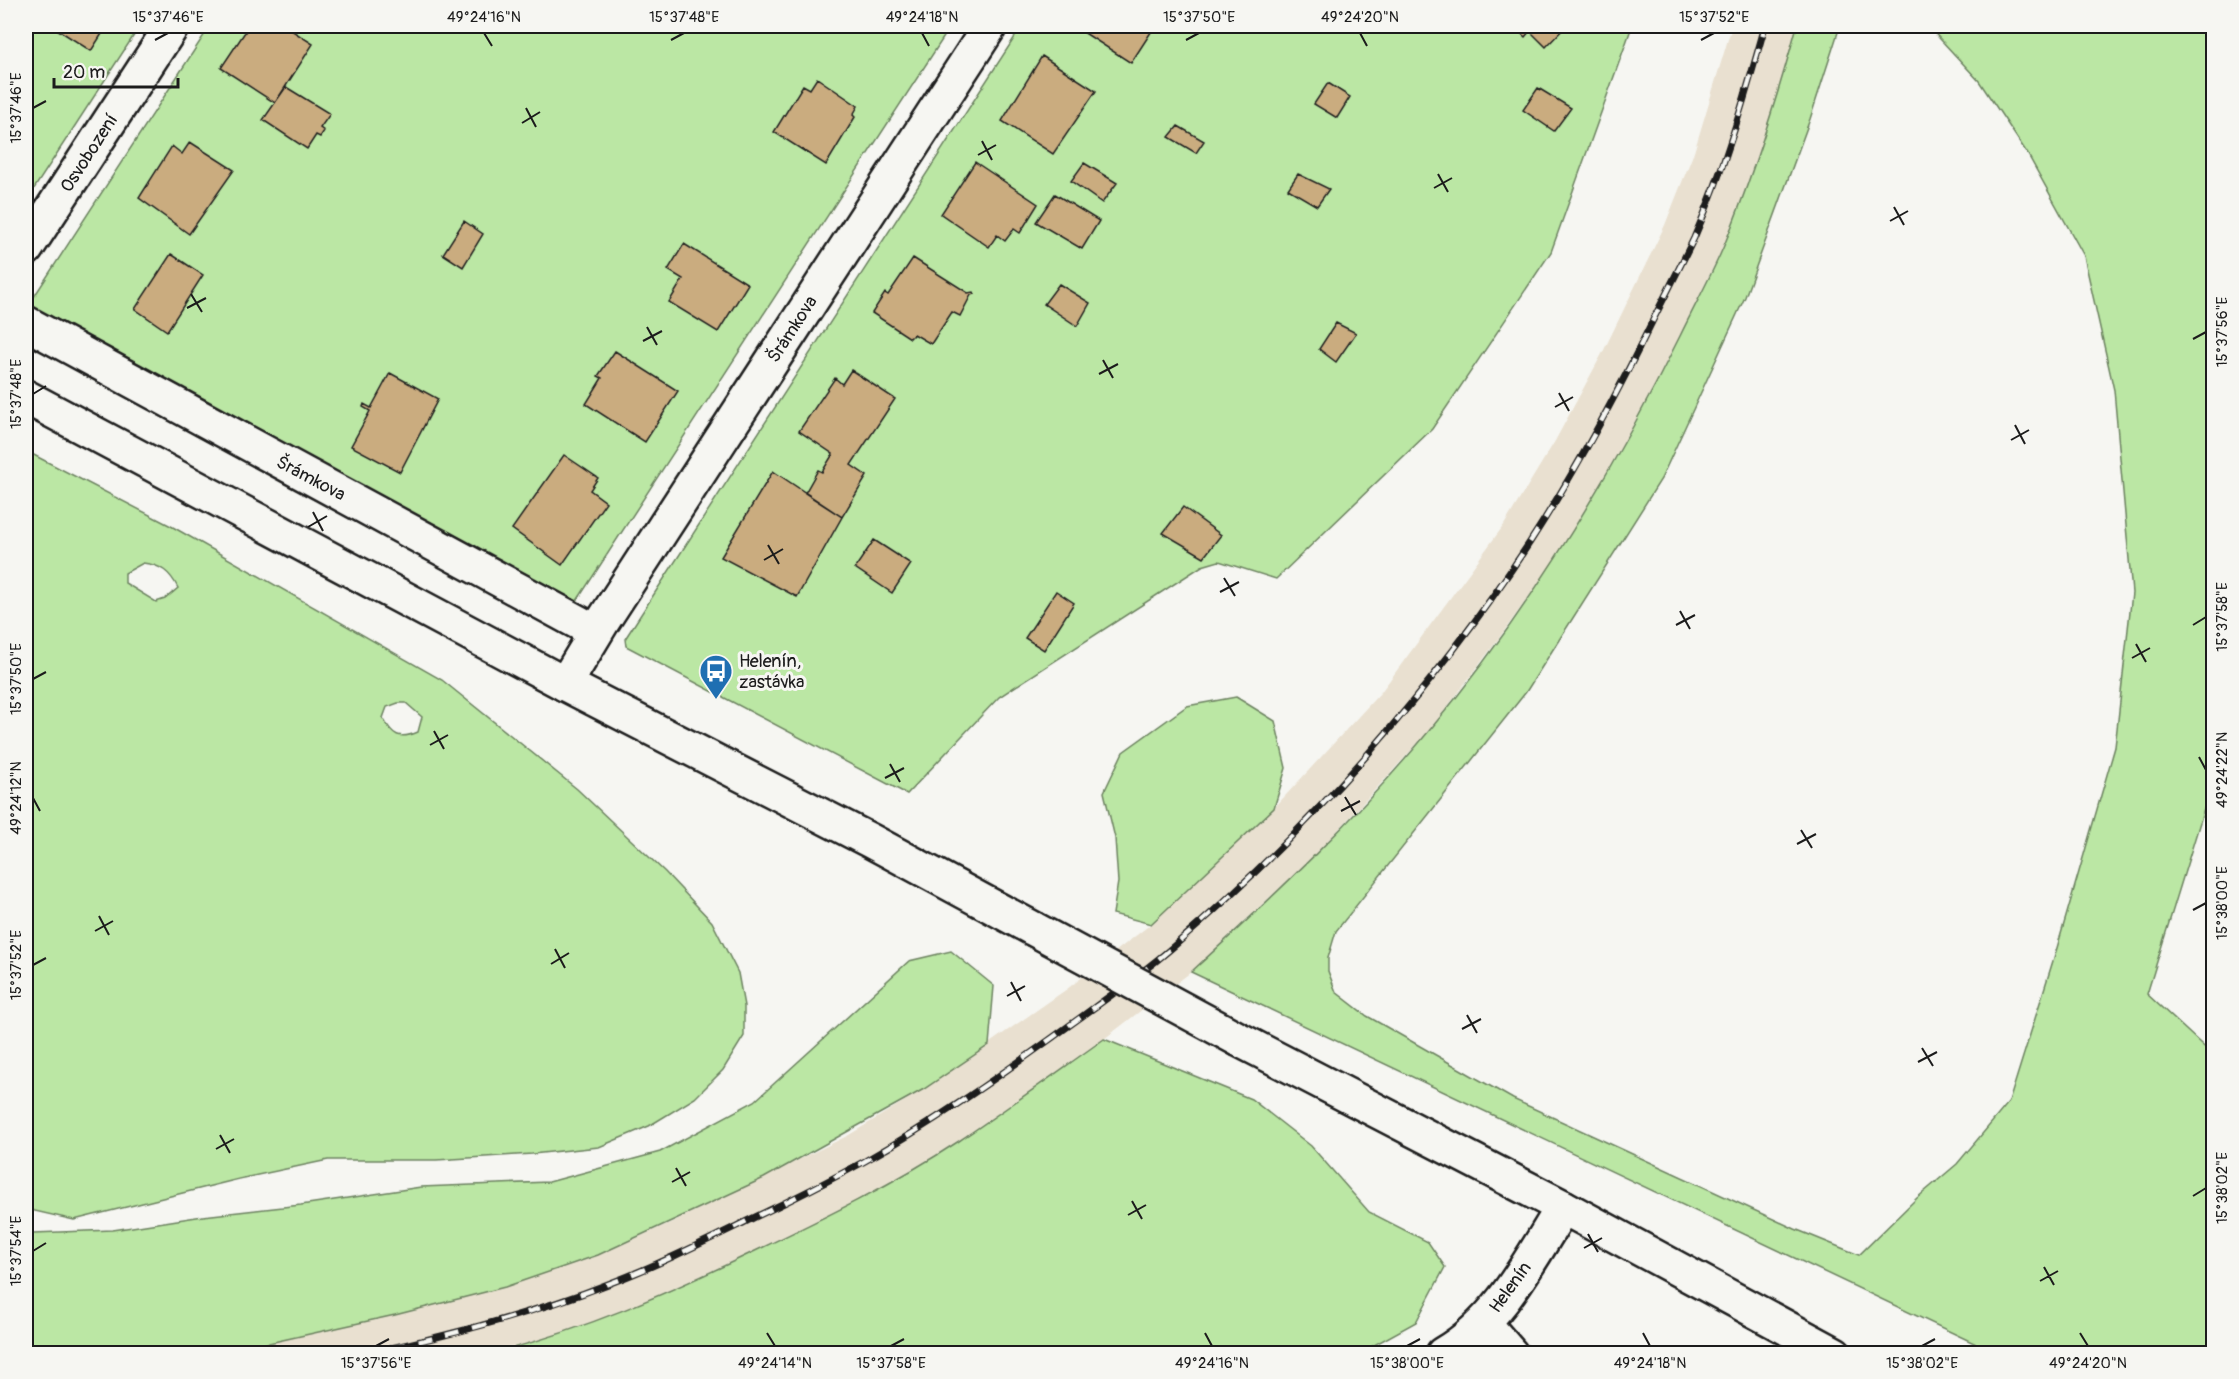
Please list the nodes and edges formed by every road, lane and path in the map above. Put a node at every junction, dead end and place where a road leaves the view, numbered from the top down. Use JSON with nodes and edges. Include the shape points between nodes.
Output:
{"nodes":[{"id":1,"x":172,"y":26,"type":"edge"},
{"id":2,"x":990,"y":26,"type":"edge"},
{"id":3,"x":26,"y":249,"type":"edge"},
{"id":4,"x":26,"y":323,"type":"edge"},
{"id":5,"x":26,"y":397,"type":"edge"},
{"id":6,"x":596,"y":632,"type":"junction"},
{"id":7,"x":565,"y":684,"type":"junction"},
{"id":8,"x":1563,"y":1207,"type":"junction"},
{"id":9,"x":1484,"y":1323,"type":"junction"},
{"id":10,"x":1443,"y":1353,"type":"edge"},
{"id":11,"x":1511,"y":1353,"type":"edge"},
{"id":12,"x":1835,"y":1353,"type":"edge"}],
"edges":[{"from":1,"to":3,"type":"main road","name":"Osvobození"},
{"from":2,"to":6,"type":"main road","name":"Šrámkova"},
{"from":4,"to":6,"type":"main road","name":"Šrámkova"},
{"from":5,"to":7,"type":"main road"},
{"from":6,"to":7,"type":"main road","name":"Šrámkova"},
{"from":7,"to":8,"type":"main road","bridge":true},
{"from":8,"to":9,"type":"main road","name":"Helenín","via":[[1522,1274]]},
{"from":8,"to":12,"type":"main road"},
{"from":9,"to":10,"type":"main road","name":"Helenín"},
{"from":9,"to":11,"type":"main road"}]}
